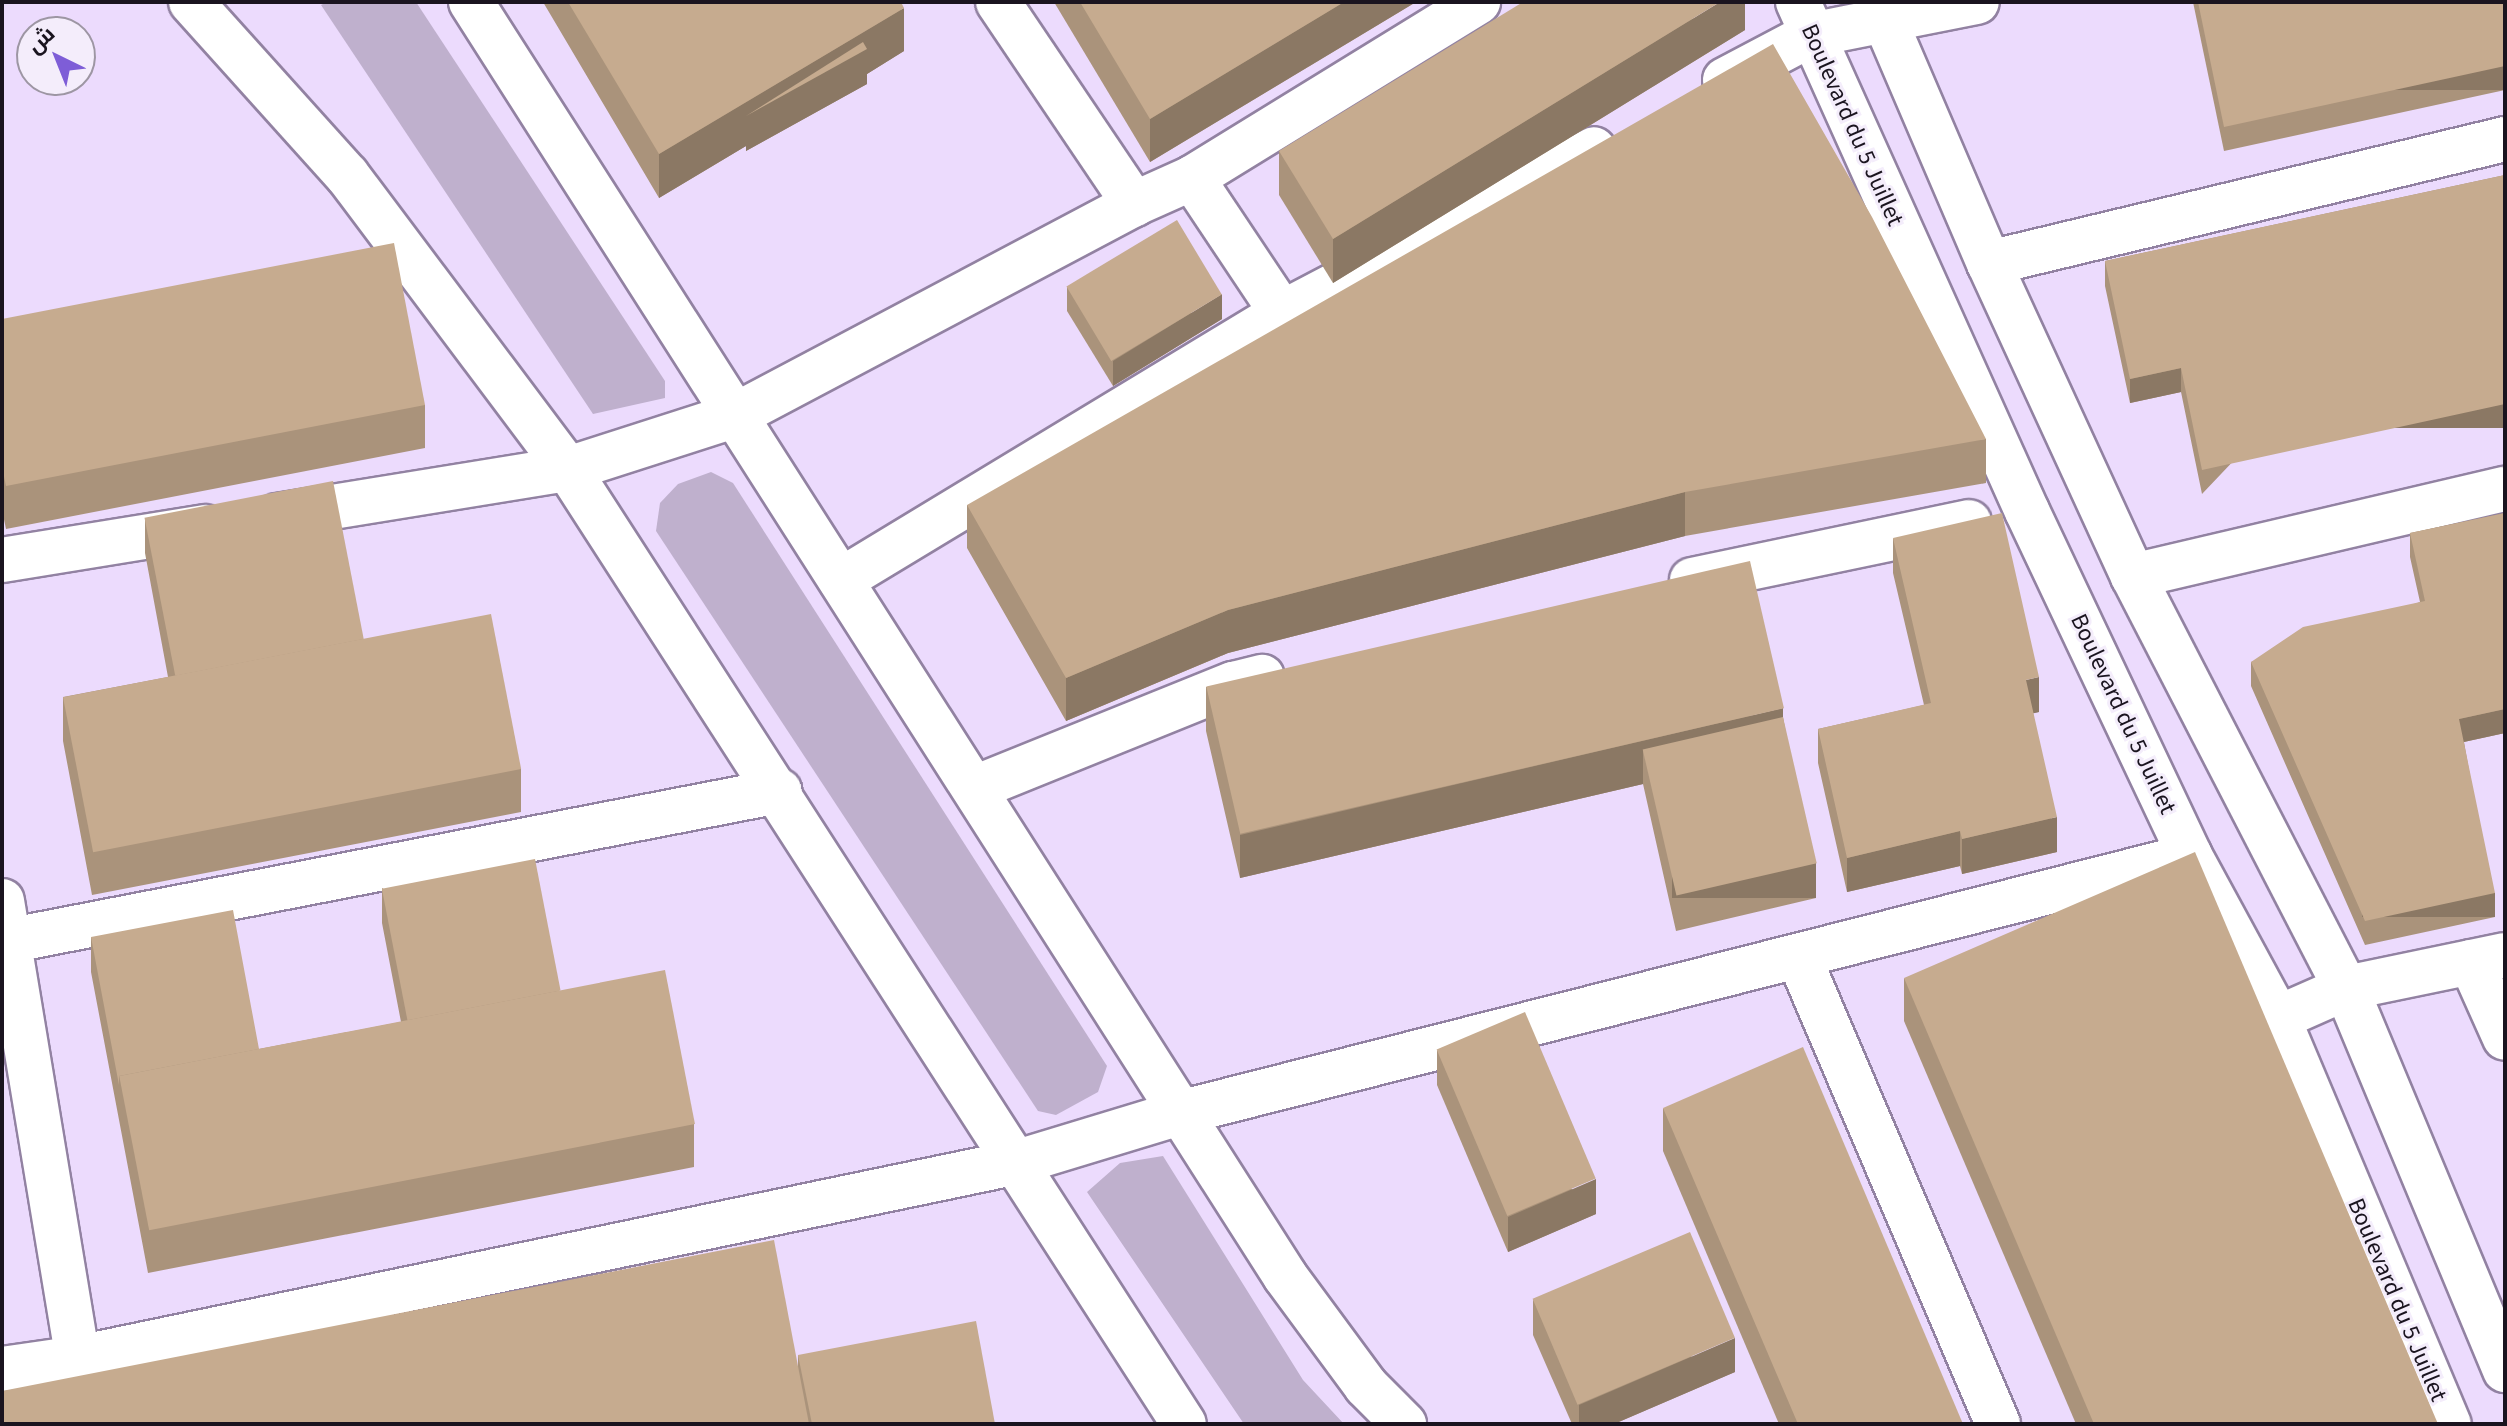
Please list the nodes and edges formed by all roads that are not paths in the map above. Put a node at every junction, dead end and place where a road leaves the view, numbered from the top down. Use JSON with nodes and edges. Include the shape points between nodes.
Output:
{"nodes":[{"id":1,"x":191,"y":2,"type":"edge"},
{"id":2,"x":471,"y":2,"type":"edge"},
{"id":3,"x":998,"y":2,"type":"edge"},
{"id":4,"x":1478,"y":2,"type":"edge"},
{"id":5,"x":1977,"y":2,"type":"edge"},
{"id":6,"x":1881,"y":11,"type":"edge"},
{"id":7,"x":1804,"y":18,"type":"edge"},
{"id":8,"x":1685,"y":101,"type":"edge"},
{"id":9,"x":1630,"y":130,"type":"edge"},
{"id":10,"x":2505,"y":139,"type":"edge"},
{"id":11,"x":1192,"y":178,"type":"junction"},
{"id":12,"x":1134,"y":204,"type":"junction"},
{"id":13,"x":1989,"y":263,"type":"junction"},
{"id":14,"x":1282,"y":313,"type":"junction"},
{"id":15,"x":736,"y":415,"type":"junction"},
{"id":16,"x":568,"y":469,"type":"junction"},
{"id":17,"x":2505,"y":489,"type":"edge"},
{"id":18,"x":2027,"y":511,"type":"junction"},
{"id":19,"x":2,"y":560,"type":"edge"},
{"id":20,"x":2133,"y":576,"type":"junction"},
{"id":21,"x":841,"y":580,"type":"junction"},
{"id":22,"x":1650,"y":589,"type":"edge"},
{"id":23,"x":1295,"y":670,"type":"edge"},
{"id":24,"x":975,"y":788,"type":"junction"},
{"id":25,"x":779,"y":791,"type":"junction"},
{"id":26,"x":2190,"y":856,"type":"junction"},
{"id":27,"x":4,"y":928,"type":"edge"},
{"id":28,"x":1799,"y":958,"type":"junction"},
{"id":29,"x":2488,"y":958,"type":"edge"},
{"id":30,"x":2346,"y":988,"type":"junction"},
{"id":31,"x":2278,"y":1018,"type":"junction"},
{"id":32,"x":2505,"y":1038,"type":"edge"},
{"id":33,"x":1183,"y":1112,"type":"junction"},
{"id":34,"x":1018,"y":1162,"type":"junction"},
{"id":35,"x":78,"y":1358,"type":"junction"},
{"id":36,"x":2,"y":1369,"type":"edge"},
{"id":37,"x":2505,"y":1370,"type":"edge"},
{"id":38,"x":1184,"y":1424,"type":"edge"},
{"id":39,"x":1404,"y":1424,"type":"edge"},
{"id":40,"x":1998,"y":1424,"type":"edge"},
{"id":41,"x":2449,"y":1424,"type":"edge"}],
"edges":[{"from":1,"to":16,"type":"street","via":[[347,175]]},
{"from":2,"to":15,"type":"street"},
{"from":3,"to":12,"type":"street"},
{"from":4,"to":11,"type":"street"},
{"from":5,"to":6,"type":"street"},
{"from":6,"to":7,"type":"street"},
{"from":6,"to":13,"type":"street"},
{"from":7,"to":8,"type":"street"},
{"from":7,"to":18,"type":"street","name":"Boulevard du 5 Juillet"},
{"from":9,"to":14,"type":"street"},
{"from":10,"to":13,"type":"street"},
{"from":11,"to":12,"type":"street"},
{"from":11,"to":14,"type":"street"},
{"from":12,"to":15,"type":"street"},
{"from":13,"to":20,"type":"street"},
{"from":14,"to":21,"type":"street"},
{"from":15,"to":16,"type":"street"},
{"from":15,"to":21,"type":"street"},
{"from":16,"to":19,"type":"street"},
{"from":16,"to":25,"type":"street"},
{"from":17,"to":20,"type":"street"},
{"from":18,"to":22,"type":"street"},
{"from":18,"to":26,"type":"street","name":"Boulevard du 5 Juillet"},
{"from":20,"to":30,"type":"street"},
{"from":21,"to":24,"type":"street"},
{"from":23,"to":24,"type":"street","via":[[1233,684]]},
{"from":24,"to":33,"type":"street"},
{"from":25,"to":27,"type":"street"},
{"from":25,"to":34,"type":"street"},
{"from":26,"to":28,"type":"street"},
{"from":26,"to":31,"type":"street","name":"Boulevard du 5 Juillet"},
{"from":27,"to":35,"type":"street"},
{"from":28,"to":33,"type":"street"},
{"from":28,"to":40,"type":"street"},
{"from":29,"to":30,"type":"street"},
{"from":29,"to":32,"type":"street"},
{"from":30,"to":31,"type":"street"},
{"from":30,"to":37,"type":"street"},
{"from":31,"to":41,"type":"street","name":"Boulevard du 5 Juillet"},
{"from":33,"to":34,"type":"street"},
{"from":33,"to":39,"type":"street","via":[[1285,1276],[1366,1386]]},
{"from":34,"to":35,"type":"street"},
{"from":34,"to":38,"type":"street"},
{"from":35,"to":36,"type":"street"}]}
